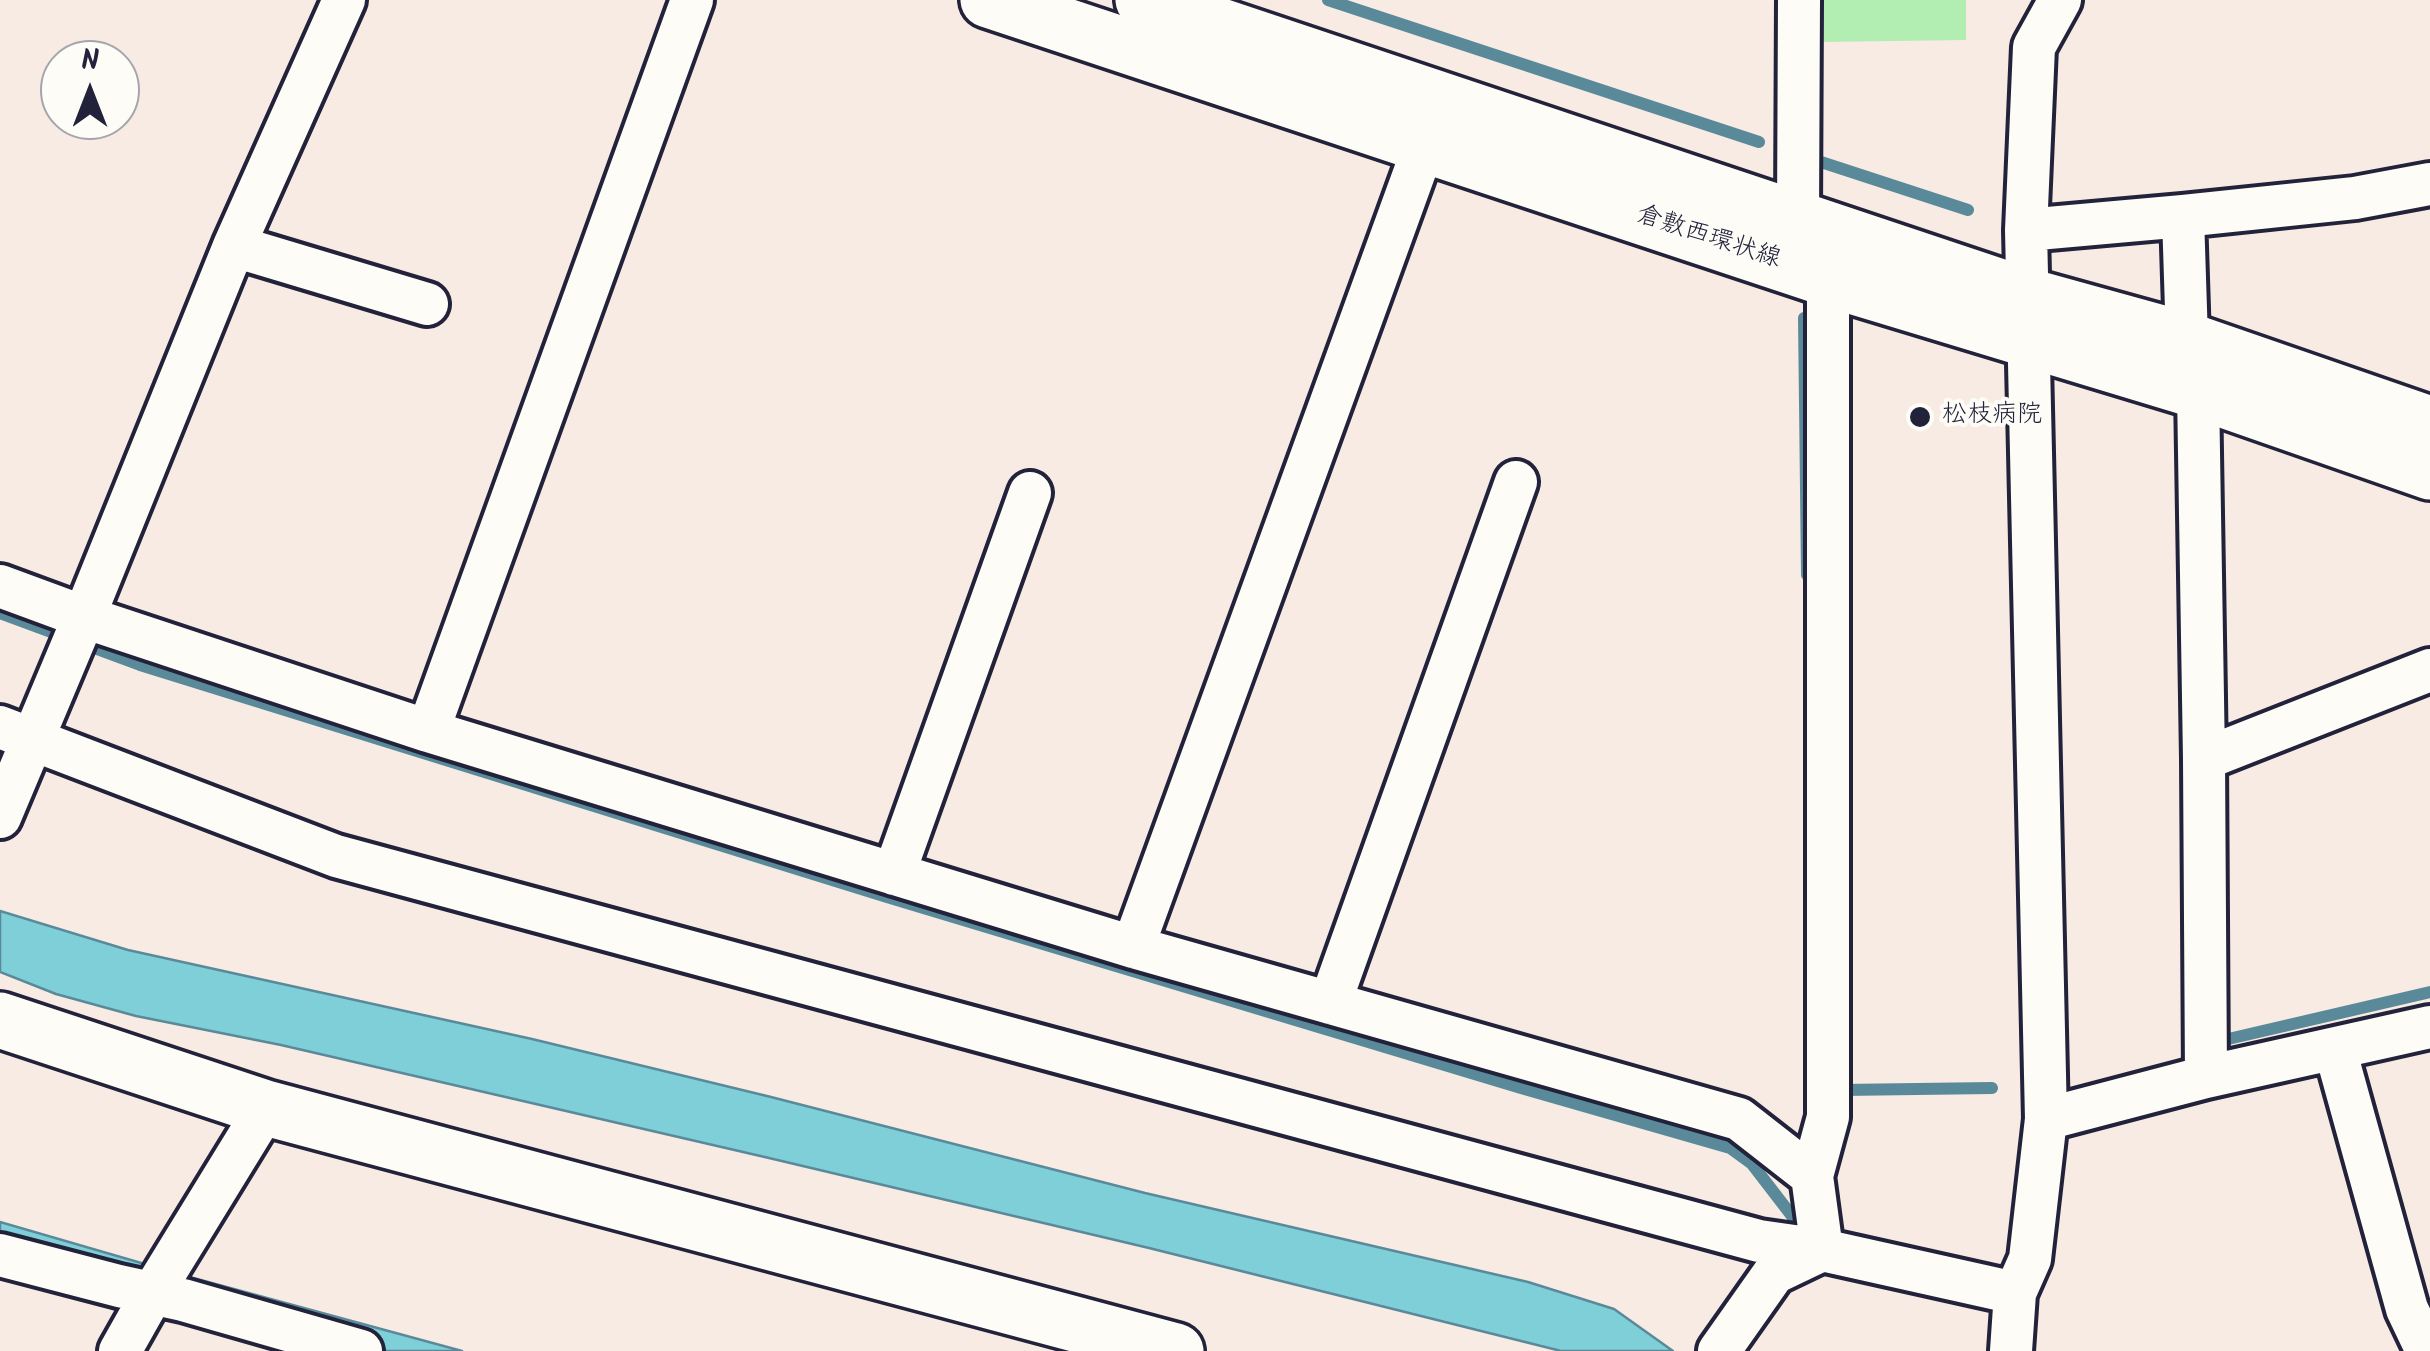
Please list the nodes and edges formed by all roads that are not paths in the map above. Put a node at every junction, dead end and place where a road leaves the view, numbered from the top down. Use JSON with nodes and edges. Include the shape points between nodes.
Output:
{"nodes":[{"id":1,"x":344,"y":0,"type":"edge"},
{"id":2,"x":692,"y":0,"type":"edge"},
{"id":3,"x":988,"y":0,"type":"edge"},
{"id":4,"x":1143,"y":0,"type":"edge"},
{"id":5,"x":1800,"y":0,"type":"edge"},
{"id":6,"x":2060,"y":0,"type":"edge"},
{"id":7,"x":1433,"y":122,"type":"junction"},
{"id":8,"x":2430,"y":184,"type":"edge"},
{"id":9,"x":2183,"y":216,"type":"junction"},
{"id":10,"x":1798,"y":217,"type":"junction"},
{"id":11,"x":2026,"y":230,"type":"junction"},
{"id":12,"x":234,"y":246,"type":"junction"},
{"id":13,"x":1828,"y":279,"type":"junction"},
{"id":14,"x":427,"y":304,"type":"dead end"},
{"id":15,"x":2029,"y":318,"type":"junction"},
{"id":16,"x":2193,"y":365,"type":"junction"},
{"id":17,"x":2430,"y":424,"type":"edge"},
{"id":18,"x":2430,"y":472,"type":"edge"},
{"id":19,"x":1516,"y":482,"type":"dead end"},
{"id":20,"x":1030,"y":493,"type":"dead end"},
{"id":21,"x":0,"y":586,"type":"edge"},
{"id":22,"x":77,"y":633,"type":"junction"},
{"id":23,"x":2430,"y":670,"type":"edge"},
{"id":24,"x":428,"y":731,"type":"junction"},
{"id":25,"x":16,"y":732,"type":"edge"},
{"id":26,"x":2204,"y":760,"type":"junction"},
{"id":27,"x":0,"y":817,"type":"edge"},
{"id":28,"x":894,"y":874,"type":"junction"},
{"id":29,"x":1133,"y":947,"type":"junction"},
{"id":30,"x":1330,"y":1002,"type":"junction"},
{"id":31,"x":0,"y":1020,"type":"edge"},
{"id":32,"x":2430,"y":1027,"type":"edge"},
{"id":33,"x":2334,"y":1049,"type":"junction"},
{"id":34,"x":2206,"y":1077,"type":"junction"},
{"id":35,"x":266,"y":1108,"type":"junction"},
{"id":36,"x":2046,"y":1119,"type":"junction"},
{"id":37,"x":1812,"y":1176,"type":"junction"},
{"id":38,"x":1822,"y":1250,"type":"junction"},
{"id":39,"x":0,"y":1255,"type":"edge"},
{"id":40,"x":158,"y":1283,"type":"junction"},
{"id":41,"x":2015,"y":1294,"type":"junction"},
{"id":42,"x":1042,"y":1334,"type":"edge"},
{"id":43,"x":1721,"y":1347,"type":"edge"},
{"id":44,"x":120,"y":1351,"type":"edge"},
{"id":45,"x":361,"y":1351,"type":"edge"},
{"id":46,"x":1176,"y":1351,"type":"edge"},
{"id":47,"x":2011,"y":1351,"type":"edge"},
{"id":48,"x":2427,"y":1351,"type":"edge"}],
"edges":[{"from":1,"to":12,"type":"street"},
{"from":2,"to":24,"type":"street"},
{"from":3,"to":7,"type":"main road","name":"倉敷西環状線"},
{"from":4,"to":7,"type":"main road","name":"倉敷西環状線"},
{"from":5,"to":10,"type":"street"},
{"from":6,"to":11,"type":"street","via":[[2034,48]]},
{"from":7,"to":10,"type":"main road","name":"倉敷西環状線"},
{"from":7,"to":13,"type":"main road","name":"倉敷西環状線"},
{"from":7,"to":29,"type":"street"},
{"from":8,"to":9,"type":"street"},
{"from":9,"to":11,"type":"street"},
{"from":9,"to":16,"type":"street"},
{"from":10,"to":15,"type":"main road","name":"倉敷西環状線"},
{"from":11,"to":15,"type":"street"},
{"from":12,"to":14,"type":"street"},
{"from":12,"to":22,"type":"street"},
{"from":13,"to":15,"type":"main road","name":"倉敷西環状線"},
{"from":13,"to":37,"type":"street","via":[[1828,1117]]},
{"from":15,"to":16,"type":"main road","name":"倉敷西環状線"},
{"from":15,"to":36,"type":"street"},
{"from":16,"to":17,"type":"main road","name":"倉敷西環状線"},
{"from":16,"to":18,"type":"main road","name":"倉敷西環状線"},
{"from":16,"to":26,"type":"street"},
{"from":19,"to":30,"type":"street"},
{"from":20,"to":28,"type":"street"},
{"from":21,"to":22,"type":"street"},
{"from":22,"to":24,"type":"street"},
{"from":22,"to":25,"type":"street"},
{"from":23,"to":26,"type":"street"},
{"from":24,"to":28,"type":"street"},
{"from":25,"to":27,"type":"street"},
{"from":25,"to":38,"type":"street","via":[[336,856],[1758,1241]]},
{"from":26,"to":34,"type":"street"},
{"from":28,"to":29,"type":"street"},
{"from":29,"to":30,"type":"street"},
{"from":30,"to":37,"type":"street","via":[[1739,1119]]},
{"from":31,"to":35,"type":"main road"},
{"from":32,"to":33,"type":"street"},
{"from":33,"to":34,"type":"street"},
{"from":33,"to":48,"type":"street","via":[[2407,1309]]},
{"from":34,"to":36,"type":"street"},
{"from":35,"to":40,"type":"street"},
{"from":35,"to":42,"type":"main road"},
{"from":36,"to":41,"type":"street","via":[[2030,1260]]},
{"from":37,"to":38,"type":"street"},
{"from":38,"to":41,"type":"street"},
{"from":38,"to":43,"type":"street","via":[[1774,1273]]},
{"from":39,"to":40,"type":"street"},
{"from":40,"to":44,"type":"street"},
{"from":40,"to":45,"type":"street"},
{"from":41,"to":47,"type":"street"},
{"from":42,"to":46,"type":"main road"}]}
